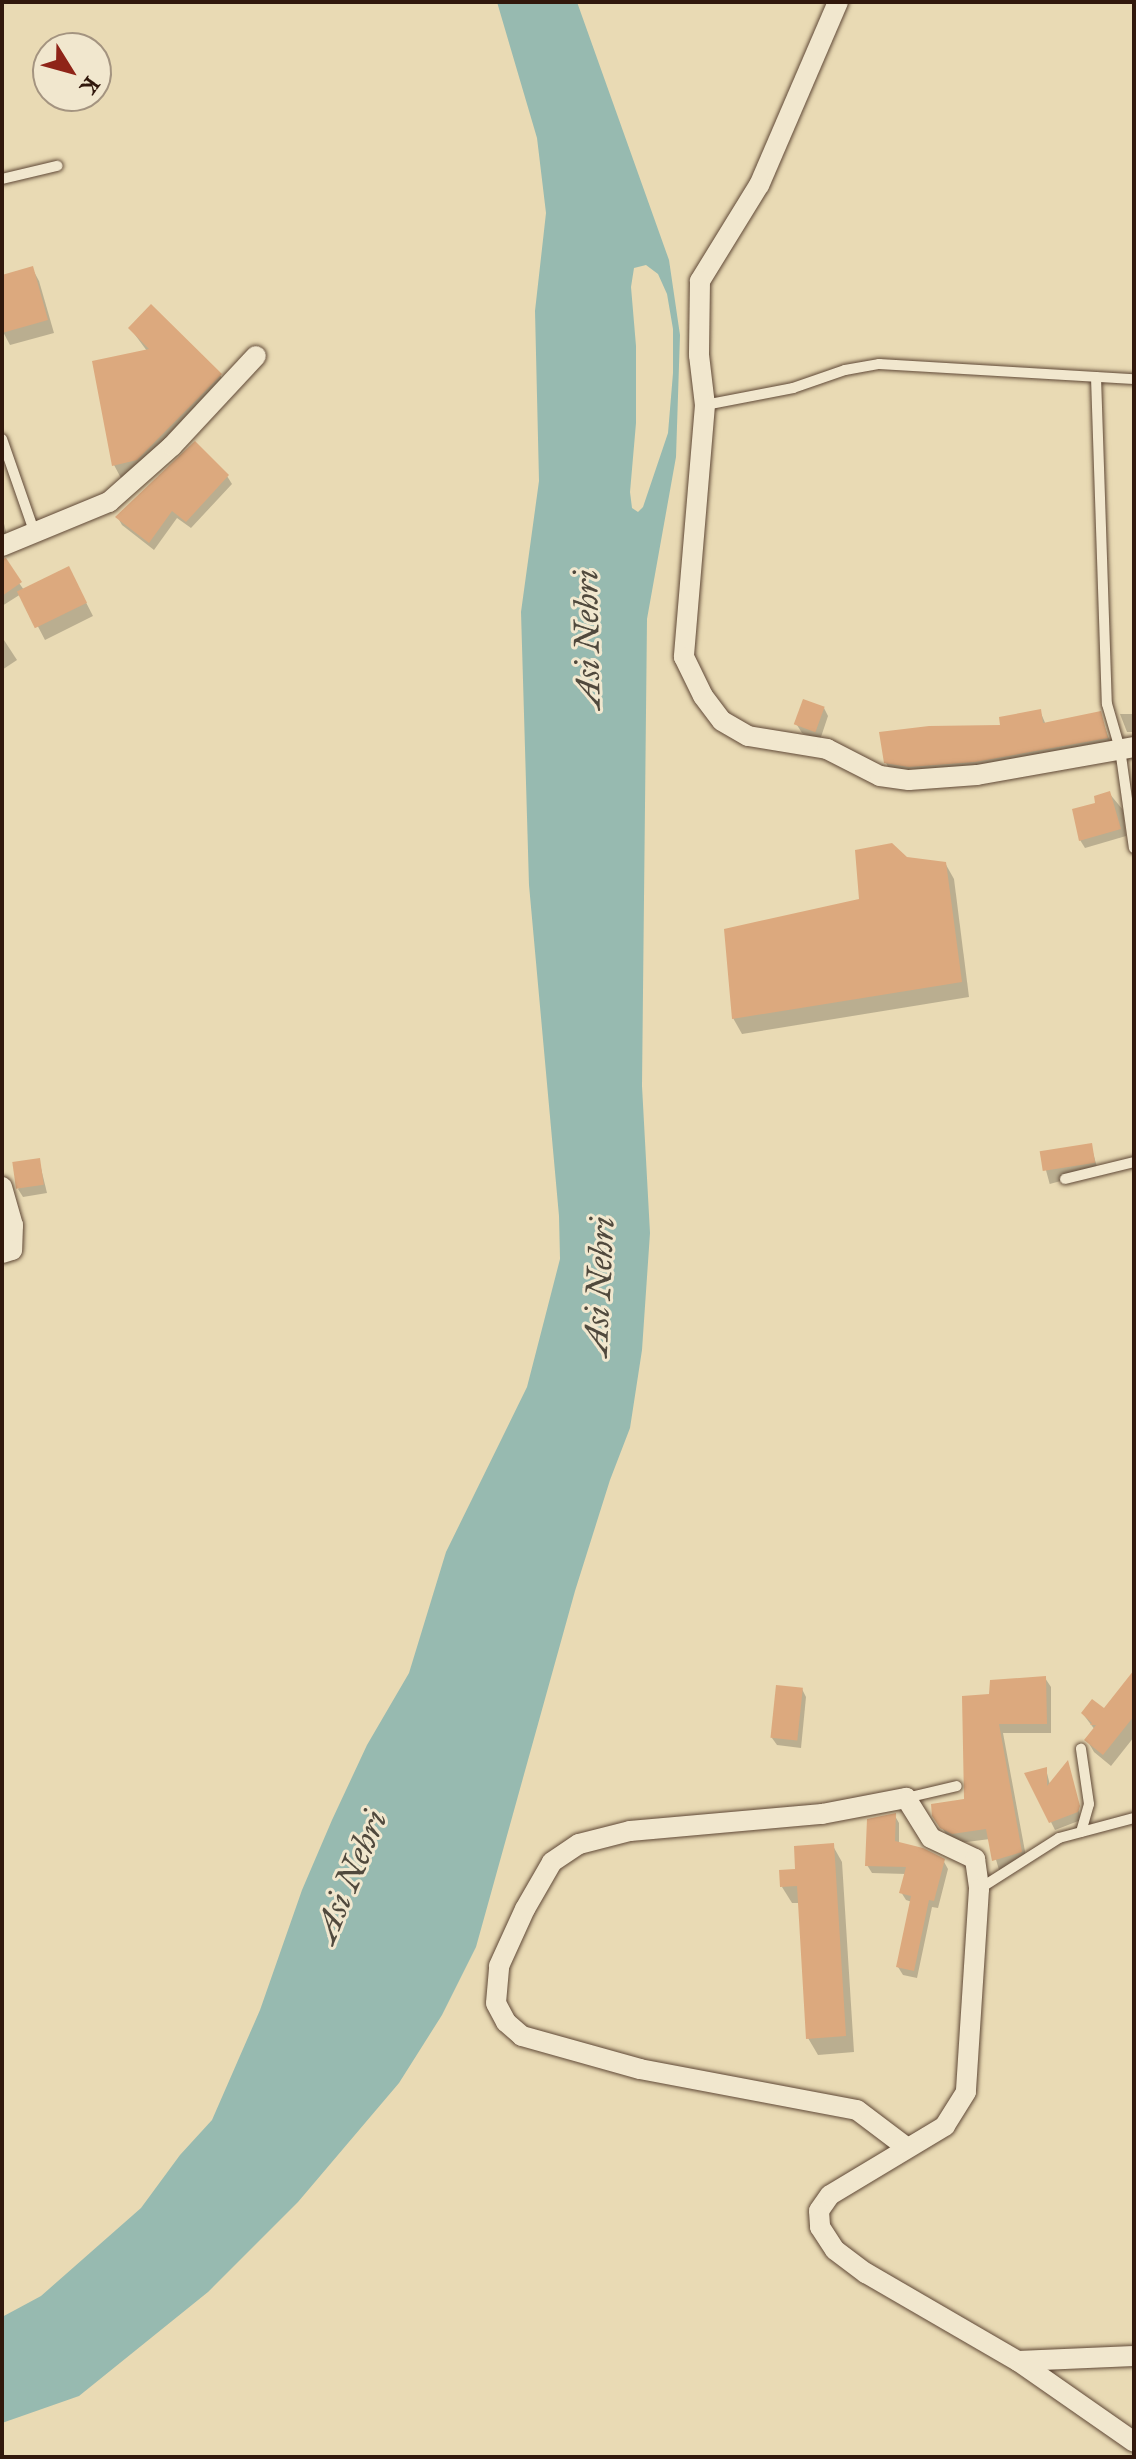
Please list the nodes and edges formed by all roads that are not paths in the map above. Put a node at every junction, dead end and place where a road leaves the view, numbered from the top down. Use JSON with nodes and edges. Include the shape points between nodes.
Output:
{"nodes":[{"id":1,"x":838,"y":2,"type":"edge"},
{"id":2,"x":57,"y":166,"type":"dead end"},
{"id":3,"x":2,"y":179,"type":"edge"},
{"id":4,"x":256,"y":356,"type":"dead end"},
{"id":5,"x":1096,"y":377,"type":"junction"},
{"id":6,"x":1134,"y":379,"type":"edge"},
{"id":7,"x":705,"y":405,"type":"junction"},
{"id":8,"x":2,"y":439,"type":"edge"},
{"id":9,"x":34,"y":531,"type":"junction"},
{"id":10,"x":2,"y":546,"type":"edge"},
{"id":11,"x":1127,"y":748,"type":"edge"},
{"id":12,"x":1134,"y":848,"type":"edge"},
{"id":13,"x":1134,"y":1162,"type":"edge"},
{"id":14,"x":1065,"y":1179,"type":"dead end"},
{"id":15,"x":2,"y":1187,"type":"edge"},
{"id":16,"x":2,"y":1253,"type":"edge"},
{"id":17,"x":1081,"y":1749,"type":"dead end"},
{"id":18,"x":957,"y":1786,"type":"dead end"},
{"id":19,"x":906,"y":1798,"type":"junction"},
{"id":20,"x":1134,"y":1818,"type":"edge"},
{"id":21,"x":1081,"y":1832,"type":"junction"},
{"id":22,"x":979,"y":1889,"type":"junction"},
{"id":23,"x":906,"y":2147,"type":"junction"},
{"id":24,"x":1134,"y":2356,"type":"edge"},
{"id":25,"x":1018,"y":2361,"type":"junction"},
{"id":26,"x":1134,"y":2442,"type":"edge"}],
"edges":[{"from":1,"to":7,"type":"street","via":[[759,185],[700,281]]},
{"from":2,"to":3,"type":"lane"},
{"from":4,"to":9,"type":"street","via":[[172,446],[109,502]]},
{"from":5,"to":6,"type":"lane"},
{"from":5,"to":7,"type":"lane","via":[[879,364]]},
{"from":5,"to":11,"type":"lane","via":[[1107,704]]},
{"from":7,"to":11,"type":"street","via":[[684,657],[722,721],[748,736],[827,749],[880,776],[909,780],[977,775]]},
{"from":8,"to":9,"type":"lane"},
{"from":9,"to":10,"type":"street"},
{"from":11,"to":12,"type":"lane"},
{"from":13,"to":14,"type":"lane"},
{"from":15,"to":16,"type":"street","via":[[13,1225],[12,1250]]},
{"from":17,"to":21,"type":"lane","via":[[1089,1804]]},
{"from":18,"to":19,"type":"lane"},
{"from":19,"to":22,"type":"street","via":[[931,1838],[975,1859]]},
{"from":19,"to":23,"type":"street","via":[[822,1814],[630,1831],[579,1844],[552,1862],[525,1909],[499,1966],[496,2003],[522,2036],[640,2069],[857,2110]]},
{"from":20,"to":21,"type":"lane"},
{"from":21,"to":22,"type":"lane","via":[[1059,1838]]},
{"from":22,"to":23,"type":"street","via":[[966,2092],[945,2126]]},
{"from":23,"to":25,"type":"street","via":[[830,2195],[819,2211],[820,2227],[835,2250],[866,2273]]},
{"from":24,"to":25,"type":"street"},
{"from":25,"to":26,"type":"street"}]}
